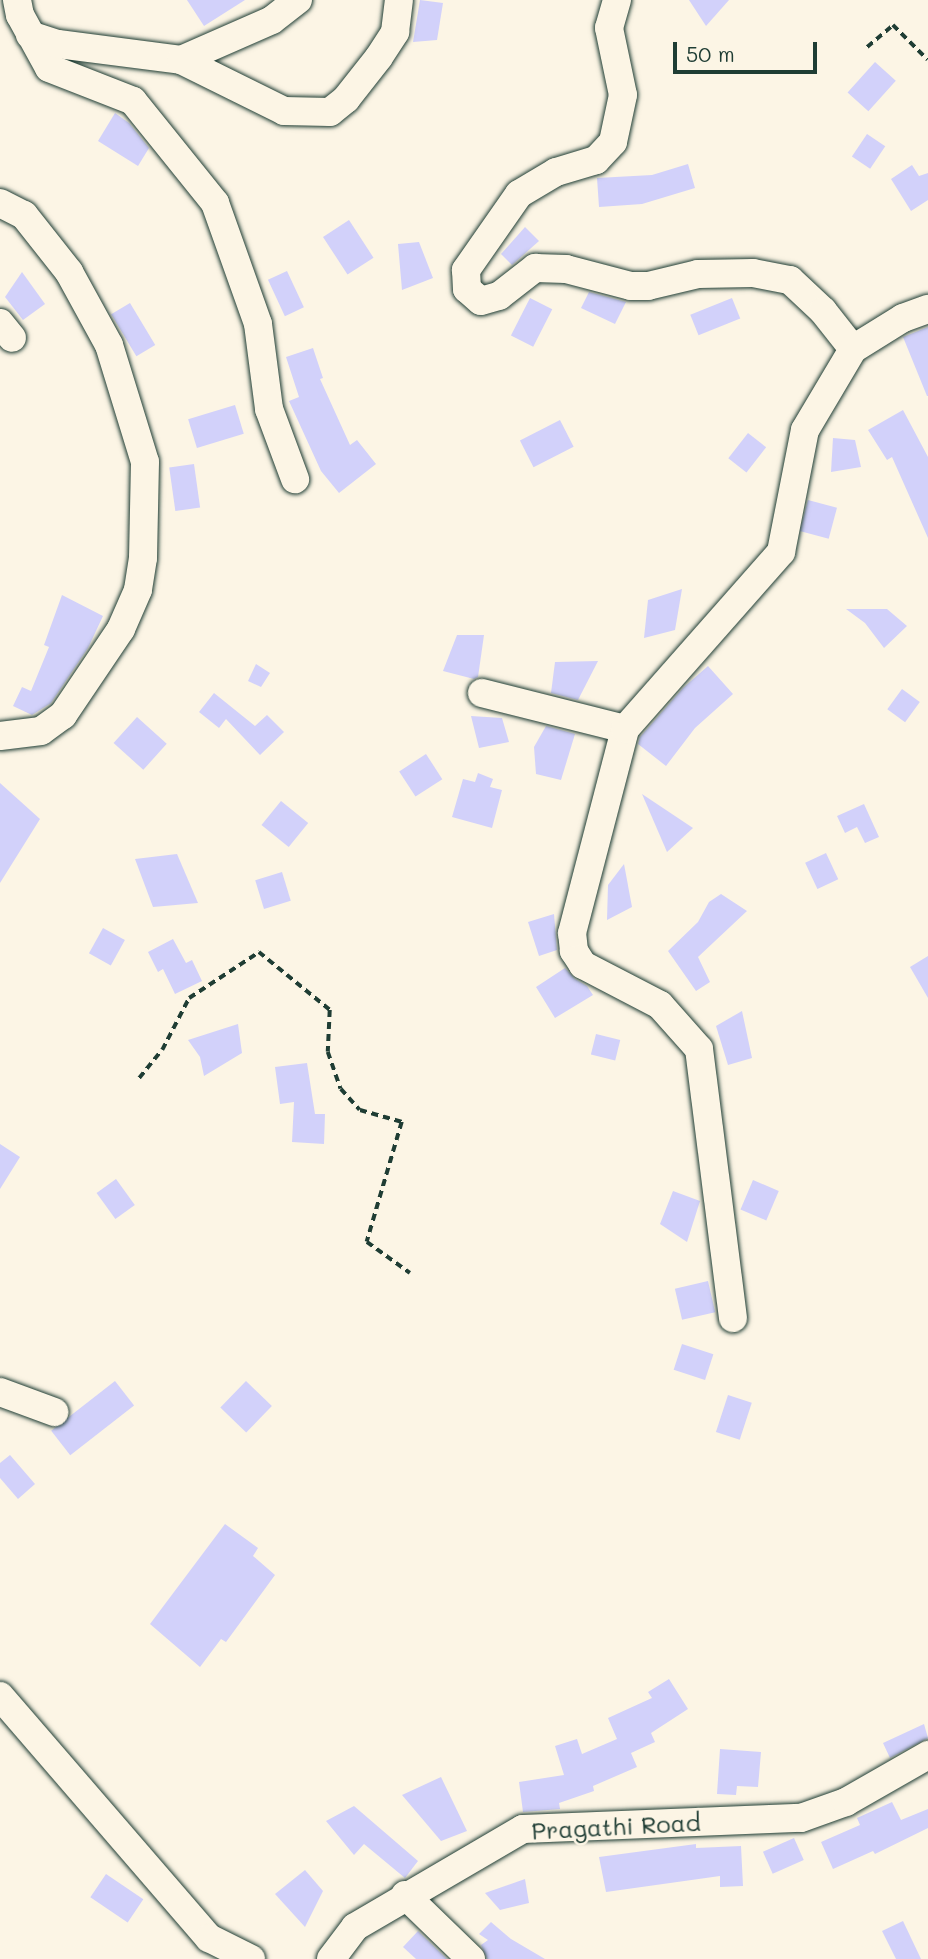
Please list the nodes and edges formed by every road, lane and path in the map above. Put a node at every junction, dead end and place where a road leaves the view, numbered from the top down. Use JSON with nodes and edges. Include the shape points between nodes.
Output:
{"nodes":[{"id":1,"x":17,"y":0,"type":"edge"},
{"id":2,"x":298,"y":0,"type":"edge"},
{"id":3,"x":399,"y":0,"type":"edge"},
{"id":4,"x":617,"y":0,"type":"edge"},
{"id":5,"x":30,"y":35,"type":"junction"},
{"id":6,"x":867,"y":47,"type":"dead end"},
{"id":7,"x":181,"y":60,"type":"junction"},
{"id":8,"x":928,"y":60,"type":"edge"},
{"id":9,"x":0,"y":203,"type":"edge"},
{"id":10,"x":928,"y":309,"type":"edge"},
{"id":11,"x":853,"y":349,"type":"junction"},
{"id":12,"x":295,"y":479,"type":"dead end"},
{"id":13,"x":482,"y":693,"type":"dead end"},
{"id":14,"x":625,"y":729,"type":"junction"},
{"id":15,"x":0,"y":736,"type":"edge"},
{"id":16,"x":139,"y":1078,"type":"dead end"},
{"id":17,"x":410,"y":1273,"type":"dead end"},
{"id":18,"x":733,"y":1318,"type":"dead end"},
{"id":19,"x":0,"y":1392,"type":"edge"},
{"id":20,"x":54,"y":1412,"type":"dead end"},
{"id":21,"x":0,"y":1696,"type":"edge"},
{"id":22,"x":928,"y":1755,"type":"edge"},
{"id":23,"x":405,"y":1895,"type":"junction"},
{"id":24,"x":251,"y":1959,"type":"edge"},
{"id":25,"x":331,"y":1959,"type":"edge"},
{"id":26,"x":471,"y":1959,"type":"edge"}],
"edges":[{"from":1,"to":5,"type":"street"},
{"from":2,"to":7,"type":"street","via":[[272,20]]},
{"from":3,"to":7,"type":"street","via":[[395,32],[346,99],[330,112],[284,111]]},
{"from":4,"to":11,"type":"street","via":[[610,28],[623,95],[613,142],[596,160],[556,172],[519,194],[466,270],[467,289],[481,301],[499,296],[535,268],[566,269],[639,286],[698,274],[753,272],[790,280]]},
{"from":5,"to":7,"type":"street","via":[[58,44]]},
{"from":5,"to":12,"type":"street","via":[[48,68],[133,101],[215,203],[258,324],[269,409]]},
{"from":6,"to":8,"type":"path","via":[[893,25]]},
{"from":9,"to":15,"type":"street","via":[[24,215],[69,272],[109,345],[145,462],[143,558],[138,590],[121,629],[63,715],[41,731]]},
{"from":10,"to":11,"type":"street","via":[[903,318]]},
{"from":11,"to":14,"type":"street","via":[[805,430],[781,552]]},
{"from":13,"to":14,"type":"street"},
{"from":14,"to":18,"type":"street","via":[[572,933],[574,951],[583,965],[660,1004],[699,1049]]},
{"from":16,"to":17,"type":"path","via":[[162,1050],[189,998],[259,952],[330,1010],[328,1052],[341,1089],[360,1110],[402,1122],[367,1242]]},
{"from":19,"to":20,"type":"street"},
{"from":21,"to":24,"type":"street","via":[[209,1938]]},
{"from":22,"to":23,"type":"street","name":"Pragathi Road","via":[[846,1802],[802,1818],[523,1829]]},
{"from":23,"to":25,"type":"street","name":"Pragathi Road","via":[[355,1927]]},
{"from":23,"to":26,"type":"street"}]}
